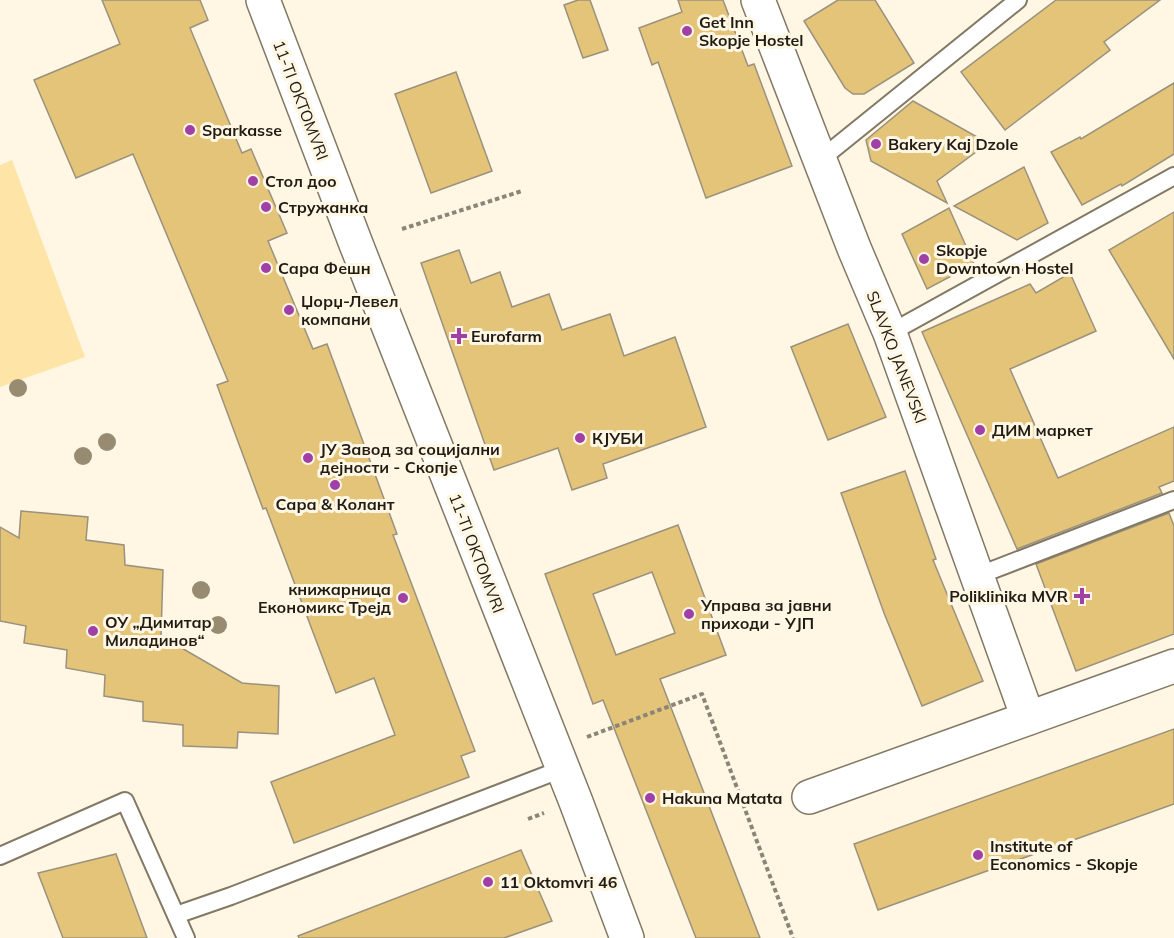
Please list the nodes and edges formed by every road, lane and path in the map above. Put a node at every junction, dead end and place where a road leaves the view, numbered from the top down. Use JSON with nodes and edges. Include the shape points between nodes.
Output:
{"nodes":[{"id":1,"x":262,"y":0,"type":"edge"},
{"id":2,"x":758,"y":0,"type":"edge"},
{"id":3,"x":1018,"y":0,"type":"edge"},
{"id":4,"x":820,"y":159,"type":"junction"},
{"id":5,"x":1174,"y":176,"type":"edge"},
{"id":6,"x":522,"y":191,"type":"dead end"},
{"id":7,"x":402,"y":229,"type":"dead end"},
{"id":8,"x":890,"y":333,"type":"junction"},
{"id":9,"x":1174,"y":500,"type":"edge"},
{"id":10,"x":977,"y":576,"type":"junction"},
{"id":11,"x":1174,"y":666,"type":"edge"},
{"id":12,"x":1028,"y":718,"type":"junction"},
{"id":13,"x":584,"y":738,"type":"dead end"},
{"id":14,"x":562,"y":769,"type":"junction"},
{"id":15,"x":809,"y":797,"type":"dead end"},
{"id":16,"x":0,"y":856,"type":"edge"},
{"id":17,"x":176,"y":915,"type":"junction"},
{"id":18,"x":186,"y":938,"type":"edge"},
{"id":19,"x":627,"y":938,"type":"edge"},
{"id":20,"x":793,"y":938,"type":"edge"}],
"edges":[{"from":1,"to":14,"type":"street","name":"11-TI OKTOMVRI"},
{"from":2,"to":4,"type":"street","name":"SLAVKO JANEVSKI"},
{"from":3,"to":4,"type":"lane"},
{"from":4,"to":8,"type":"street","name":"SLAVKO JANEVSKI","via":[[847,250]]},
{"from":5,"to":8,"type":"lane"},
{"from":6,"to":7,"type":"path"},
{"from":8,"to":10,"type":"street","name":"SLAVKO JANEVSKI"},
{"from":9,"to":10,"type":"lane"},
{"from":10,"to":12,"type":"street","name":"SLAVKO JANEVSKI"},
{"from":11,"to":12,"type":"street"},
{"from":12,"to":15,"type":"street"},
{"from":13,"to":20,"type":"path","via":[[702,694]]},
{"from":14,"to":17,"type":"lane"},
{"from":14,"to":19,"type":"street","name":"11-TI OKTOMVRI"},
{"from":16,"to":17,"type":"lane","via":[[125,801]]},
{"from":17,"to":18,"type":"lane"}]}
